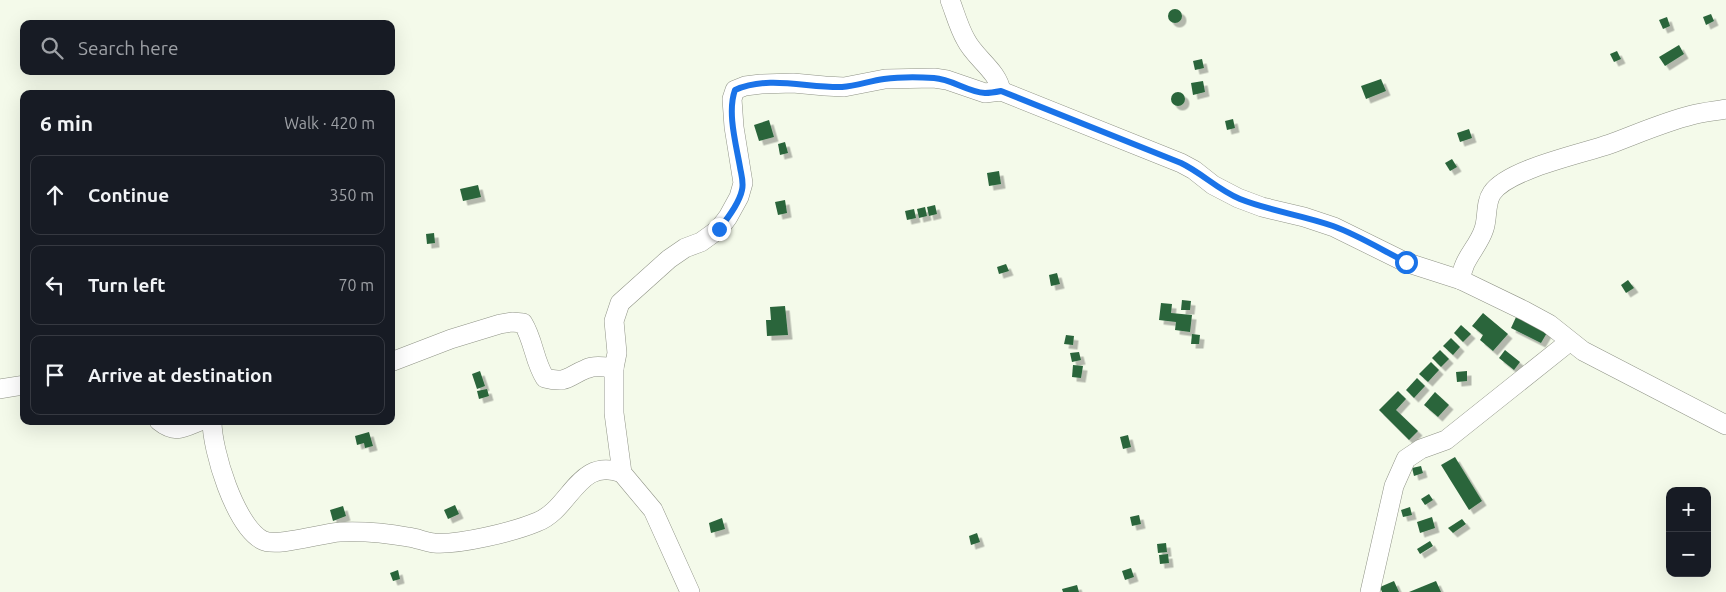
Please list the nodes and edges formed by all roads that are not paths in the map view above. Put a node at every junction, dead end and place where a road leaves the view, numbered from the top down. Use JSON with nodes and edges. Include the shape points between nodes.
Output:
{"nodes":[{"id":1,"x":950,"y":0,"type":"edge"},
{"id":2,"x":1001,"y":91,"type":"junction"},
{"id":3,"x":1726,"y":109,"type":"edge"},
{"id":4,"x":1461,"y":280,"type":"junction"},
{"id":5,"x":1570,"y":342,"type":"junction"},
{"id":6,"x":395,"y":360,"type":"edge"},
{"id":7,"x":614,"y":368,"type":"junction"},
{"id":8,"x":20,"y":386,"type":"edge"},
{"id":9,"x":0,"y":389,"type":"edge"},
{"id":10,"x":164,"y":425,"type":"edge"},
{"id":11,"x":189,"y":425,"type":"edge"},
{"id":12,"x":212,"y":425,"type":"edge"},
{"id":13,"x":1726,"y":425,"type":"edge"},
{"id":14,"x":622,"y":473,"type":"junction"},
{"id":15,"x":690,"y":592,"type":"edge"},
{"id":16,"x":1370,"y":592,"type":"edge"}],
"edges":[{"from":1,"to":2,"type":"street","via":[[965,39],[994,74]]},
{"from":2,"to":4,"type":"street","via":[[1181,163],[1238,198],[1334,227],[1406,262]]},
{"from":2,"to":7,"type":"street","via":[[985,93],[934,78],[885,79],[844,87],[793,82],[745,86],[735,90],[732,99],[734,127],[743,183],[740,197],[719,229],[668,259],[620,303],[614,321],[617,353]]},
{"from":3,"to":4,"type":"street","via":[[1655,126],[1542,165],[1502,183],[1492,193],[1484,231],[1462,269]]},
{"from":4,"to":5,"type":"street","via":[[1549,324]]},
{"from":5,"to":13,"type":"street"},
{"from":5,"to":16,"type":"street","via":[[1446,440],[1421,449],[1406,459],[1394,486]]},
{"from":6,"to":7,"type":"street","via":[[451,339],[512,322],[523,323],[545,378],[557,382],[597,366]]},
{"from":7,"to":14,"type":"street","via":[[614,413]]},
{"from":8,"to":9,"type":"street"},
{"from":10,"to":11,"type":"street","via":[[175,430]]},
{"from":12,"to":14,"type":"street","via":[[215,452],[230,493],[247,526],[259,538],[270,543],[339,532],[407,536],[430,543],[452,543],[540,522],[594,471],[605,469]]},
{"from":14,"to":15,"type":"street","via":[[653,510]]}]}
